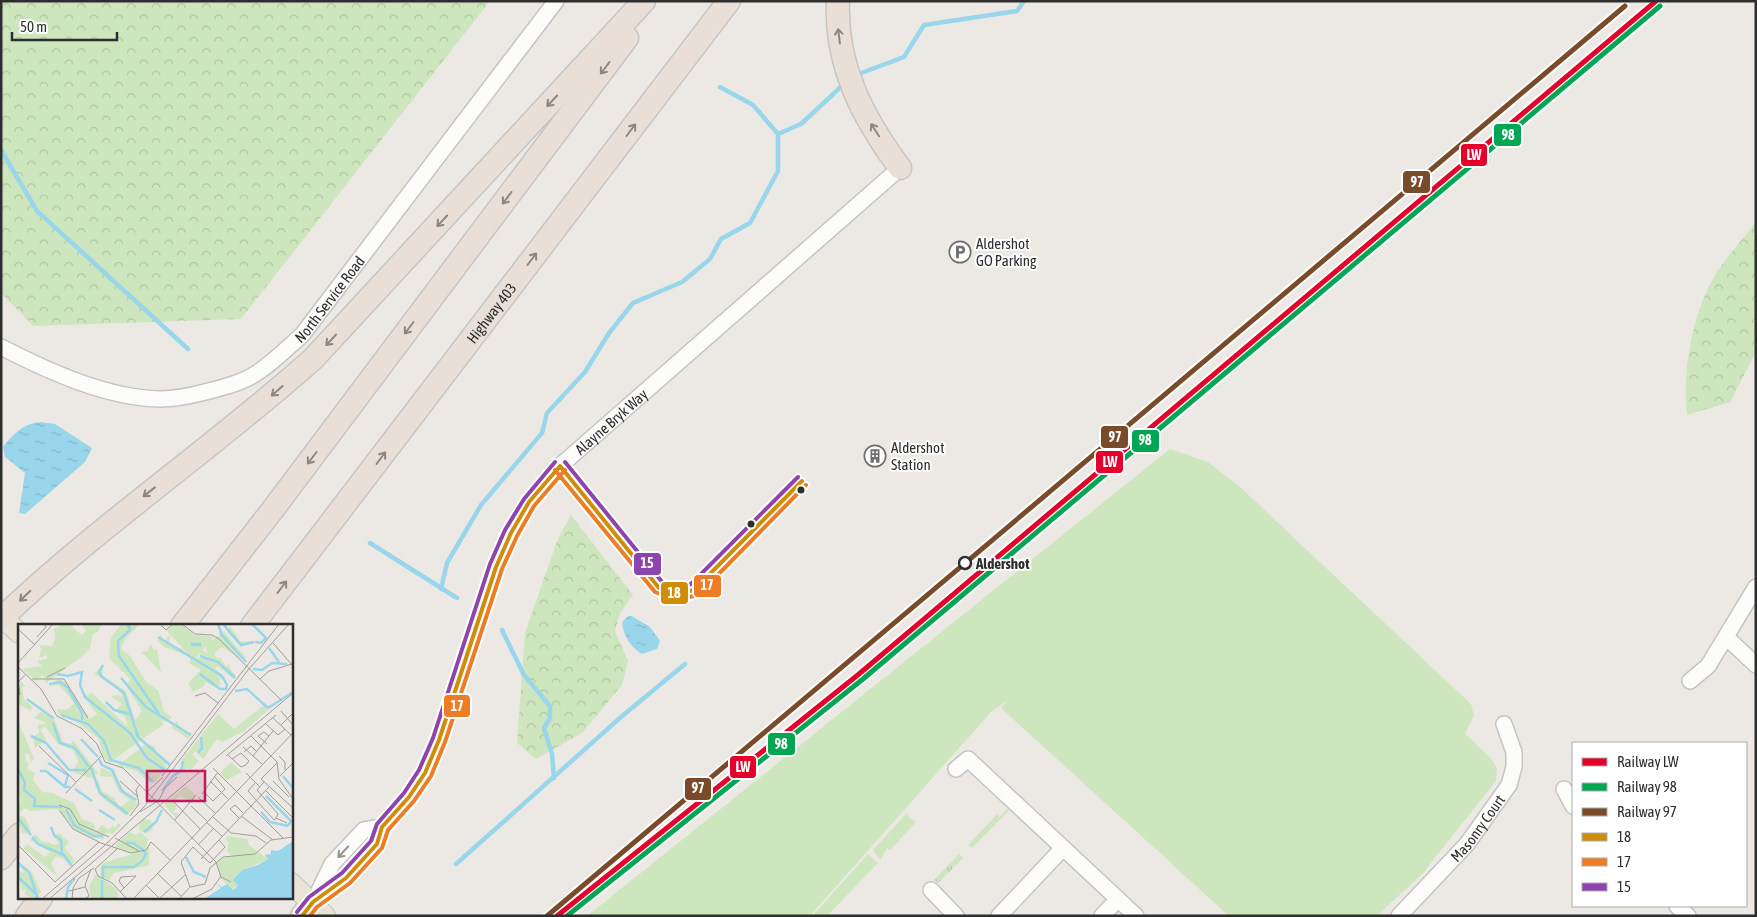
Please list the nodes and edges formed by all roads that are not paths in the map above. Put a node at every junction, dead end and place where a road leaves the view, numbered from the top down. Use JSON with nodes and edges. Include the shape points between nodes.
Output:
{"nodes":[{"id":1,"x":556,"y":1,"type":"edge"},
{"id":2,"x":644,"y":1,"type":"edge"},
{"id":3,"x":655,"y":1,"type":"edge"},
{"id":4,"x":729,"y":1,"type":"edge"},
{"id":5,"x":838,"y":1,"type":"edge"},
{"id":6,"x":900,"y":168,"type":"joint"},
{"id":7,"x":1,"y":346,"type":"edge"},
{"id":8,"x":1756,"y":588,"type":"edge"},
{"id":9,"x":184,"y":624,"type":"edge"},
{"id":10,"x":254,"y":624,"type":"edge"},
{"id":11,"x":7,"y":625,"type":"edge"},
{"id":12,"x":1726,"y":637,"type":"junction"},
{"id":13,"x":1756,"y":665,"type":"edge"},
{"id":14,"x":1690,"y":681,"type":"dead end"},
{"id":15,"x":1504,"y":724,"type":"dead end"},
{"id":16,"x":956,"y":769,"type":"dead end"},
{"id":17,"x":1564,"y":789,"type":"dead end"},
{"id":18,"x":1572,"y":804,"type":"edge"},
{"id":19,"x":18,"y":836,"type":"edge"},
{"id":20,"x":1063,"y":848,"type":"junction"},
{"id":21,"x":1,"y":858,"type":"edge"},
{"id":22,"x":292,"y":883,"type":"edge"},
{"id":23,"x":931,"y":890,"type":"dead end"},
{"id":24,"x":1118,"y":899,"type":"junction"},
{"id":25,"x":39,"y":900,"type":"edge"},
{"id":26,"x":1678,"y":907,"type":"edge"},
{"id":27,"x":313,"y":911,"type":"edge"},
{"id":28,"x":27,"y":916,"type":"edge"},
{"id":29,"x":956,"y":916,"type":"edge"},
{"id":30,"x":999,"y":916,"type":"edge"},
{"id":31,"x":1102,"y":916,"type":"edge"},
{"id":32,"x":1136,"y":916,"type":"edge"},
{"id":33,"x":1399,"y":916,"type":"edge"},
{"id":34,"x":1688,"y":916,"type":"edge"}],
"edges":[{"from":1,"to":7,"type":"street","name":"North Service Road","via":[[302,335],[251,376],[226,387],[180,398],[139,398],[42,368]]},
{"from":2,"to":11,"type":"highway","one_way":true,"via":[[313,359],[257,409],[62,562]]},
{"from":3,"to":9,"type":"highway","one_way":true},
{"from":10,"to":4,"type":"highway","name":"Highway 403","one_way":true},
{"from":6,"to":5,"type":"highway","one_way":true,"via":[[866,116],[850,80],[838,28]]},
{"from":6,"to":27,"type":"street","name":"Alayne Bryk Way","via":[[560,466],[529,502],[496,567],[433,757],[409,797],[382,827],[377,844]]},
{"from":8,"to":12,"type":"street"},
{"from":12,"to":13,"type":"street"},
{"from":12,"to":14,"type":"street","via":[[1708,666]]},
{"from":15,"to":33,"type":"street","name":"Masonry Court","via":[[1514,752],[1514,767],[1508,784],[1467,844]]},
{"from":16,"to":20,"type":"street","via":[[968,760]]},
{"from":17,"to":18,"type":"street"},
{"from":19,"to":21,"type":"highway"},
{"from":20,"to":24,"type":"street"},
{"from":20,"to":30,"type":"street"},
{"from":22,"to":27,"type":"main road"},
{"from":23,"to":29,"type":"street"},
{"from":24,"to":31,"type":"street"},
{"from":24,"to":32,"type":"street"},
{"from":25,"to":28,"type":"highway"},
{"from":26,"to":34,"type":"street"}]}
